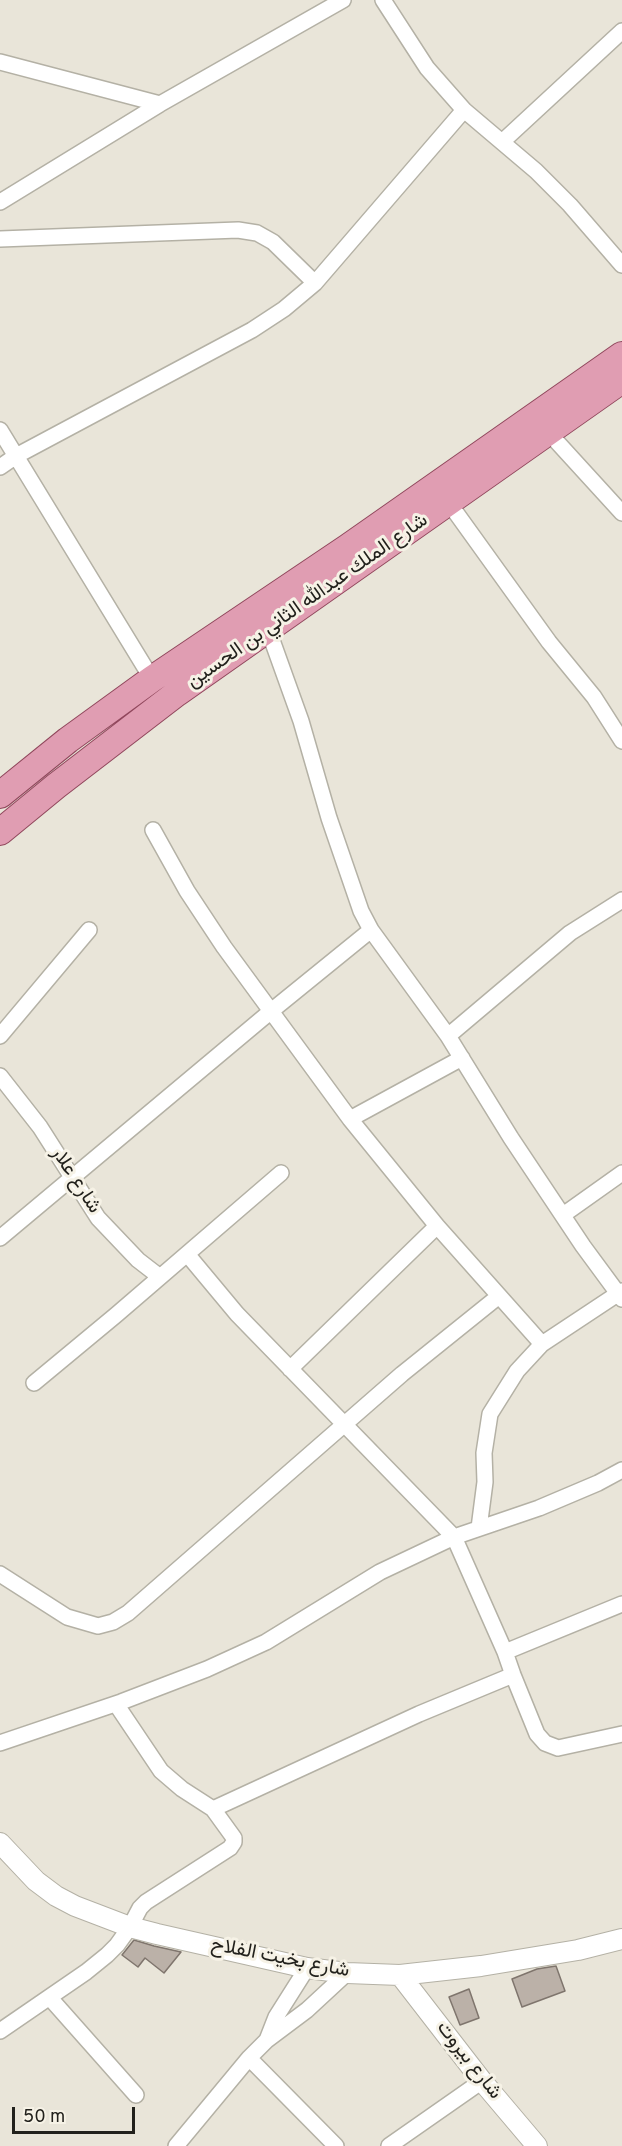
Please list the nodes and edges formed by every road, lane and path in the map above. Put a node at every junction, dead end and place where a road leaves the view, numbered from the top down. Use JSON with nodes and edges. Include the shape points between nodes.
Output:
{"nodes":[{"id":1,"x":343,"y":0,"type":"edge"},
{"id":2,"x":383,"y":0,"type":"edge"},
{"id":3,"x":622,"y":32,"type":"edge"},
{"id":4,"x":0,"y":62,"type":"edge"},
{"id":5,"x":160,"y":104,"type":"junction"},
{"id":6,"x":464,"y":110,"type":"junction"},
{"id":7,"x":502,"y":142,"type":"junction"},
{"id":8,"x":0,"y":202,"type":"edge"},
{"id":9,"x":0,"y":239,"type":"edge"},
{"id":10,"x":622,"y":265,"type":"edge"},
{"id":11,"x":315,"y":283,"type":"junction"},
{"id":12,"x":622,"y":355,"type":"edge"},
{"id":13,"x":622,"y":380,"type":"edge"},
{"id":14,"x":0,"y":430,"type":"edge"},
{"id":15,"x":548,"y":432,"type":"junction"},
{"id":16,"x":16,"y":456,"type":"junction"},
{"id":17,"x":0,"y":467,"type":"edge"},
{"id":18,"x":448,"y":503,"type":"junction"},
{"id":19,"x":622,"y":513,"type":"edge"},
{"id":20,"x":354,"y":556,"type":"junction"},
{"id":21,"x":301,"y":593,"type":"junction"},
{"id":22,"x":268,"y":629,"type":"junction"},
{"id":23,"x":152,"y":679,"type":"junction"},
{"id":24,"x":622,"y":741,"type":"edge"},
{"id":25,"x":0,"y":795,"type":"edge"},
{"id":26,"x":153,"y":830,"type":"dead end"},
{"id":27,"x":0,"y":832,"type":"edge"},
{"id":28,"x":622,"y":900,"type":"edge"},
{"id":29,"x":90,"y":930,"type":"dead end"},
{"id":30,"x":371,"y":930,"type":"junction"},
{"id":31,"x":270,"y":1012,"type":"junction"},
{"id":32,"x":0,"y":1036,"type":"edge"},
{"id":33,"x":448,"y":1036,"type":"junction"},
{"id":34,"x":462,"y":1058,"type":"junction"},
{"id":35,"x":0,"y":1076,"type":"edge"},
{"id":36,"x":350,"y":1119,"type":"junction"},
{"id":37,"x":281,"y":1173,"type":"dead end"},
{"id":38,"x":622,"y":1173,"type":"edge"},
{"id":39,"x":72,"y":1177,"type":"junction"},
{"id":40,"x":563,"y":1215,"type":"junction"},
{"id":41,"x":437,"y":1226,"type":"junction"},
{"id":42,"x":0,"y":1238,"type":"edge"},
{"id":43,"x":187,"y":1254,"type":"junction"},
{"id":44,"x":160,"y":1277,"type":"junction"},
{"id":45,"x":621,"y":1294,"type":"edge"},
{"id":46,"x":499,"y":1296,"type":"junction"},
{"id":47,"x":542,"y":1344,"type":"junction"},
{"id":48,"x":290,"y":1369,"type":"junction"},
{"id":49,"x":34,"y":1383,"type":"dead end"},
{"id":50,"x":345,"y":1424,"type":"junction"},
{"id":51,"x":622,"y":1470,"type":"edge"},
{"id":52,"x":479,"y":1528,"type":"junction"},
{"id":53,"x":454,"y":1537,"type":"junction"},
{"id":54,"x":0,"y":1574,"type":"edge"},
{"id":55,"x":622,"y":1604,"type":"edge"},
{"id":56,"x":505,"y":1652,"type":"junction"},
{"id":57,"x":513,"y":1676,"type":"junction"},
{"id":58,"x":116,"y":1704,"type":"junction"},
{"id":59,"x":622,"y":1734,"type":"edge"},
{"id":60,"x":0,"y":1743,"type":"edge"},
{"id":61,"x":213,"y":1809,"type":"junction"},
{"id":62,"x":0,"y":1843,"type":"edge"},
{"id":63,"x":130,"y":1927,"type":"junction"},
{"id":64,"x":622,"y":1939,"type":"edge"},
{"id":65,"x":307,"y":1968,"type":"junction"},
{"id":66,"x":347,"y":1973,"type":"junction"},
{"id":67,"x":400,"y":1975,"type":"junction"},
{"id":68,"x":50,"y":1998,"type":"junction"},
{"id":69,"x":0,"y":2031,"type":"edge"},
{"id":70,"x":267,"y":2040,"type":"junction"},
{"id":71,"x":249,"y":2058,"type":"junction"},
{"id":72,"x":482,"y":2081,"type":"junction"},
{"id":73,"x":136,"y":2095,"type":"dead end"},
{"id":74,"x":176,"y":2146,"type":"edge"},
{"id":75,"x":336,"y":2146,"type":"edge"},
{"id":76,"x":388,"y":2146,"type":"edge"},
{"id":77,"x":537,"y":2146,"type":"edge"}],
"edges":[{"from":1,"to":5,"type":"street"},
{"from":2,"to":6,"type":"street","via":[[427,68]]},
{"from":3,"to":7,"type":"street"},
{"from":4,"to":5,"type":"street"},
{"from":5,"to":8,"type":"street"},
{"from":6,"to":7,"type":"street"},
{"from":6,"to":11,"type":"street"},
{"from":7,"to":10,"type":"street","via":[[536,171]]},
{"from":9,"to":11,"type":"street","via":[[238,230],[273,242]]},
{"from":11,"to":16,"type":"street","via":[[252,330]]},
{"from":12,"to":20,"type":"main road","name":"شارع الملك عبدالله الثاني بن الحسين"},
{"from":13,"to":15,"type":"main road","name":"شارع الملك عبدالله الثاني بن الحسين"},
{"from":14,"to":16,"type":"street"},
{"from":15,"to":18,"type":"main road","name":"شارع الملك عبدالله الثاني بن الحسين"},
{"from":15,"to":19,"type":"street"},
{"from":16,"to":17,"type":"street"},
{"from":16,"to":23,"type":"street"},
{"from":18,"to":20,"type":"main road","name":"شارع الملك عبدالله الثاني بن الحسين"},
{"from":18,"to":24,"type":"street","via":[[594,697]]},
{"from":20,"to":21,"type":"main road","name":"شارع الملك عبدالله الثاني بن الحسين"},
{"from":21,"to":22,"type":"main road","name":"شارع الملك عبدالله الثاني بن الحسين"},
{"from":21,"to":23,"type":"main road","name":"شارع الملك عبدالله الثاني بن الحسين"},
{"from":22,"to":27,"type":"main road","name":"شارع الملك عبدالله الثاني بن الحسين","via":[[100,751]]},
{"from":22,"to":30,"type":"street","via":[[301,721],[329,818]]},
{"from":23,"to":25,"type":"main road","name":"شارع الملك عبدالله الثاني بن الحسين"},
{"from":26,"to":31,"type":"street","via":[[187,891]]},
{"from":28,"to":33,"type":"street","via":[[570,933]]},
{"from":29,"to":32,"type":"street"},
{"from":30,"to":31,"type":"street"},
{"from":30,"to":33,"type":"street"},
{"from":31,"to":36,"type":"street"},
{"from":31,"to":39,"type":"street"},
{"from":33,"to":34,"type":"street"},
{"from":34,"to":36,"type":"street"},
{"from":34,"to":40,"type":"street"},
{"from":35,"to":39,"type":"street","name":"شارع علار"},
{"from":36,"to":41,"type":"street"},
{"from":37,"to":43,"type":"street"},
{"from":38,"to":40,"type":"street"},
{"from":39,"to":42,"type":"street"},
{"from":39,"to":44,"type":"street","name":"شارع علار","via":[[99,1218],[138,1260]]},
{"from":40,"to":45,"type":"street"},
{"from":41,"to":46,"type":"street"},
{"from":41,"to":48,"type":"street"},
{"from":43,"to":44,"type":"street"},
{"from":43,"to":48,"type":"street"},
{"from":44,"to":49,"type":"street"},
{"from":45,"to":47,"type":"street"},
{"from":46,"to":47,"type":"street"},
{"from":46,"to":50,"type":"street"},
{"from":47,"to":52,"type":"street","via":[[517,1371],[490,1414]]},
{"from":48,"to":50,"type":"street"},
{"from":50,"to":53,"type":"street"},
{"from":50,"to":54,"type":"street","via":[[113,1622],[98,1626],[67,1617]]},
{"from":51,"to":52,"type":"street","via":[[539,1508]]},
{"from":52,"to":53,"type":"street"},
{"from":53,"to":56,"type":"street"},
{"from":53,"to":58,"type":"street","via":[[380,1572],[266,1642]]},
{"from":55,"to":56,"type":"street"},
{"from":56,"to":57,"type":"street"},
{"from":57,"to":59,"type":"street","via":[[537,1734],[545,1743],[558,1748]]},
{"from":57,"to":61,"type":"street","via":[[419,1714]]},
{"from":58,"to":60,"type":"street"},
{"from":58,"to":61,"type":"street","via":[[161,1771]]},
{"from":61,"to":63,"type":"street","via":[[234,1838],[230,1848],[146,1902]]},
{"from":62,"to":63,"type":"street","name":"شارع بخيت الفلاح","via":[[56,1896]]},
{"from":63,"to":65,"type":"street","name":"شارع بخيت الفلاح"},
{"from":63,"to":68,"type":"street","via":[[107,1955]]},
{"from":64,"to":67,"type":"street","name":"شارع بخيت الفلاح","via":[[481,1966]]},
{"from":65,"to":66,"type":"street","name":"شارع بخيت الفلاح"},
{"from":65,"to":70,"type":"street","via":[[276,2017]]},
{"from":66,"to":67,"type":"street","name":"شارع بخيت الفلاح"},
{"from":66,"to":70,"type":"street"},
{"from":67,"to":72,"type":"street","name":"شارع بيروت"},
{"from":68,"to":69,"type":"street"},
{"from":68,"to":73,"type":"street"},
{"from":70,"to":71,"type":"street"},
{"from":71,"to":74,"type":"street"},
{"from":71,"to":75,"type":"street"},
{"from":72,"to":76,"type":"street"},
{"from":72,"to":77,"type":"street","name":"شارع بيروت"}]}
